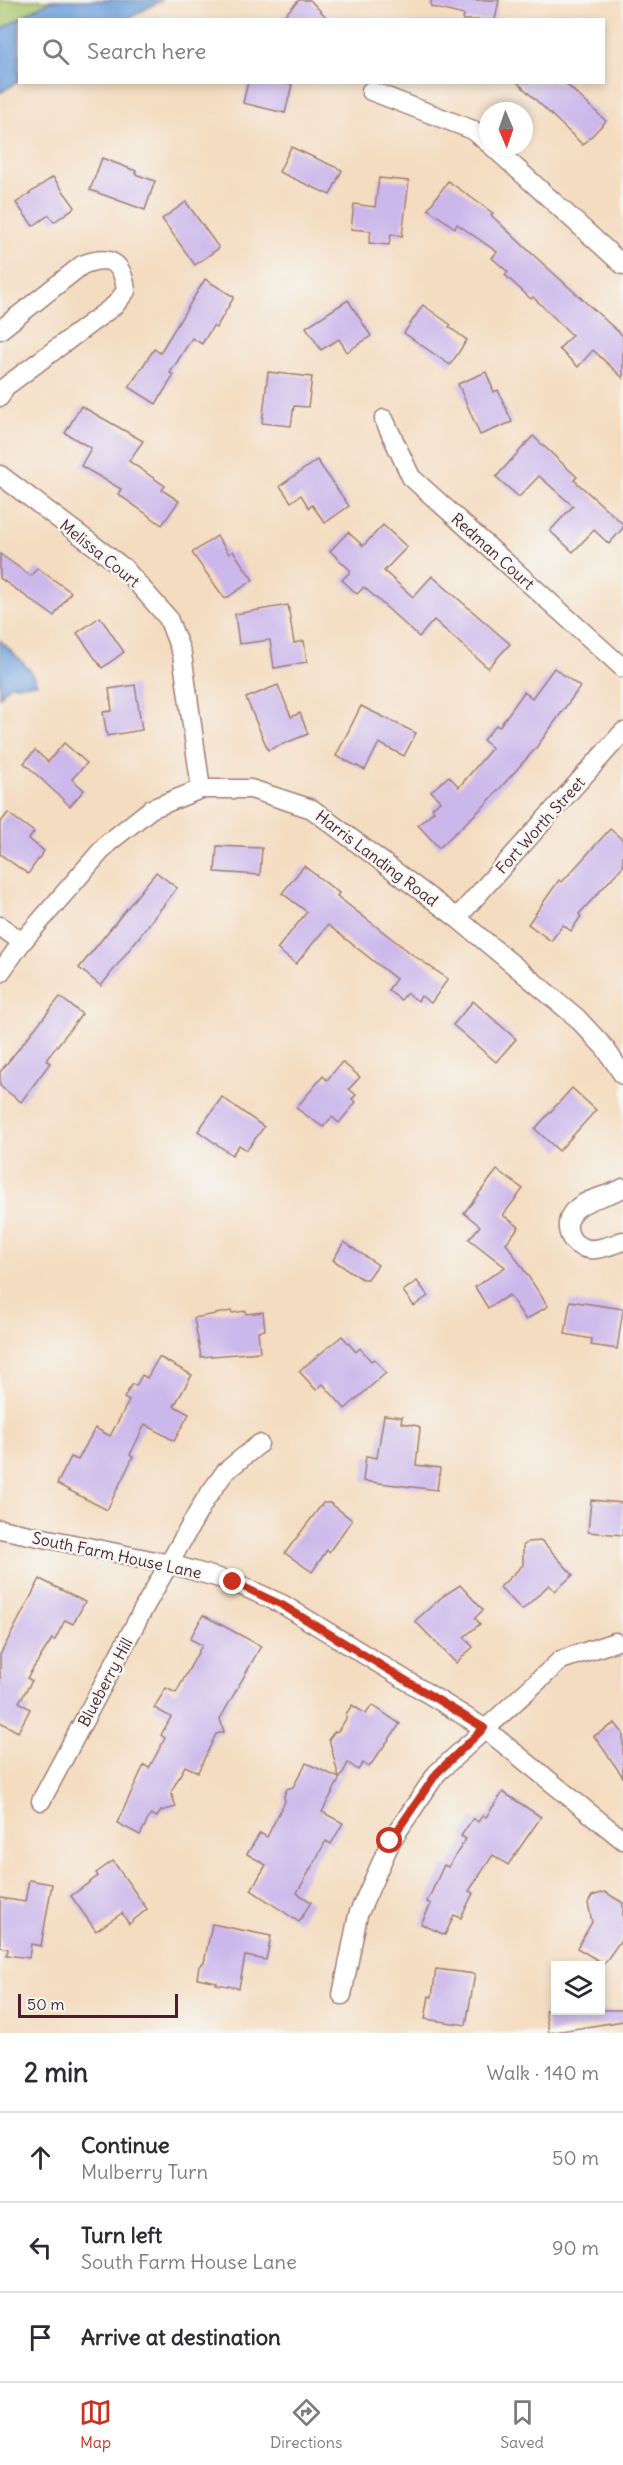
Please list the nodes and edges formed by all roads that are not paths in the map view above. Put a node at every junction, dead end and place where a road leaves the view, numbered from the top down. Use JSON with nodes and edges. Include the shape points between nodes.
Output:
{"nodes":[{"id":1,"x":371,"y":91,"type":"dead end"},
{"id":2,"x":479,"y":135,"type":"edge"},
{"id":3,"x":503,"y":156,"type":"edge"},
{"id":4,"x":623,"y":265,"type":"edge"},
{"id":5,"x":0,"y":330,"type":"edge"},
{"id":6,"x":0,"y":397,"type":"edge"},
{"id":7,"x":384,"y":418,"type":"dead end"},
{"id":8,"x":0,"y":475,"type":"edge"},
{"id":9,"x":623,"y":668,"type":"edge"},
{"id":10,"x":623,"y":732,"type":"edge"},
{"id":11,"x":201,"y":789,"type":"junction"},
{"id":12,"x":457,"y":918,"type":"junction"},
{"id":13,"x":0,"y":926,"type":"edge"},
{"id":14,"x":22,"y":942,"type":"junction"},
{"id":15,"x":0,"y":973,"type":"edge"},
{"id":16,"x":623,"y":1075,"type":"edge"},
{"id":17,"x":623,"y":1188,"type":"edge"},
{"id":18,"x":623,"y":1241,"type":"edge"},
{"id":19,"x":259,"y":1444,"type":"dead end"},
{"id":20,"x":0,"y":1529,"type":"edge"},
{"id":21,"x":170,"y":1564,"type":"junction"},
{"id":22,"x":615,"y":1642,"type":"dead end"},
{"id":23,"x":484,"y":1728,"type":"junction"},
{"id":24,"x":41,"y":1801,"type":"dead end"},
{"id":25,"x":623,"y":1840,"type":"edge"},
{"id":26,"x":342,"y":1995,"type":"dead end"}],
"edges":[{"from":1,"to":2,"type":"street"},
{"from":3,"to":4,"type":"street"},
{"from":5,"to":6,"type":"street","via":[[82,265],[98,259],[112,261],[124,273],[126,291],[115,305],[5,387]]},
{"from":7,"to":9,"type":"street","name":"Redman Court","via":[[411,477]]},
{"from":8,"to":11,"type":"street","name":"Melissa Court","via":[[124,568],[168,618],[182,654]]},
{"from":10,"to":12,"type":"street","name":"Fort Worth Street"},
{"from":11,"to":12,"type":"street","name":"Harris Landing Road","via":[[251,789],[312,809]]},
{"from":11,"to":14,"type":"street","name":"Harris Landing Road","via":[[151,809],[108,843]]},
{"from":12,"to":16,"type":"street","name":"Harris Landing Road","via":[[576,1017],[605,1048]]},
{"from":13,"to":14,"type":"street"},
{"from":14,"to":15,"type":"street","name":"Harris Landing Road"},
{"from":17,"to":18,"type":"street","via":[[581,1205],[569,1217],[568,1225],[573,1241],[582,1248],[606,1247]]},
{"from":19,"to":21,"type":"street","name":"Blueberry Hill","via":[[225,1472]]},
{"from":20,"to":21,"type":"street","name":"South Farm House Lane"},
{"from":21,"to":23,"type":"street","name":"South Farm House Lane","via":[[233,1582],[282,1605]]},
{"from":21,"to":24,"type":"street","name":"Blueberry Hill"},
{"from":22,"to":23,"type":"street","via":[[561,1660]]},
{"from":23,"to":25,"type":"street","name":"South Farm House Lane"},
{"from":23,"to":26,"type":"street","via":[[437,1773],[390,1841],[358,1915]]}]}
